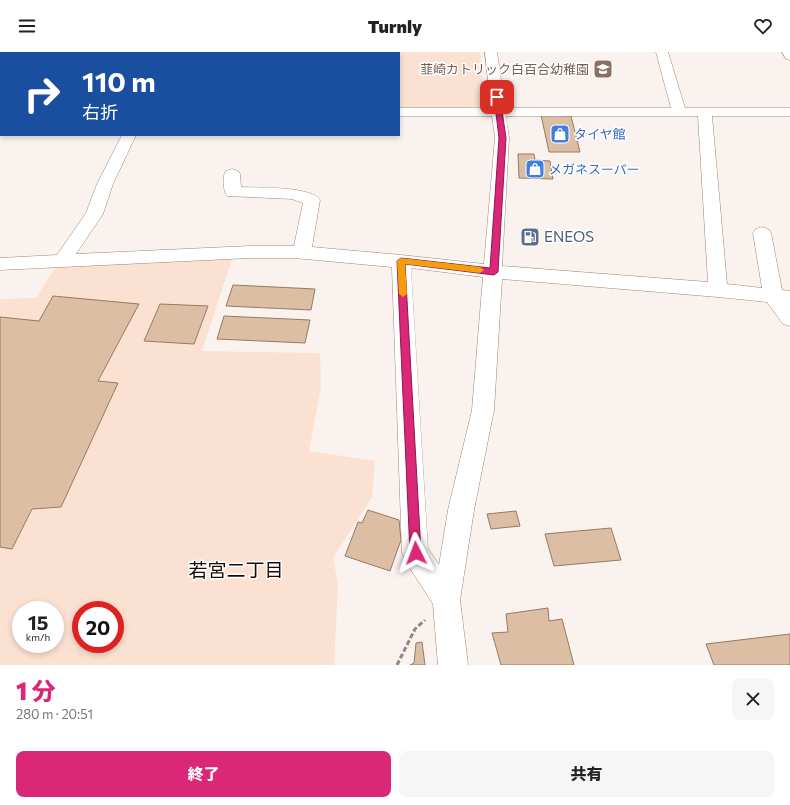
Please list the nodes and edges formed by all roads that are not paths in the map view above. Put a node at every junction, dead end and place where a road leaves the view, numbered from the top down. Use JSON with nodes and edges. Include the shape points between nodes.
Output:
{"nodes":[{"id":1,"x":491,"y":52,"type":"edge"},
{"id":2,"x":662,"y":52,"type":"edge"},
{"id":3,"x":788,"y":52,"type":"edge"},
{"id":4,"x":790,"y":56,"type":"edge"},
{"id":5,"x":400,"y":112,"type":"edge"},
{"id":6,"x":499,"y":112,"type":"junction"},
{"id":7,"x":680,"y":112,"type":"junction"},
{"id":8,"x":705,"y":112,"type":"junction"},
{"id":9,"x":790,"y":112,"type":"edge"},
{"id":10,"x":129,"y":136,"type":"edge"},
{"id":11,"x":232,"y":174,"type":"dead end"},
{"id":12,"x":762,"y":233,"type":"dead end"},
{"id":13,"x":302,"y":253,"type":"junction"},
{"id":14,"x":63,"y":260,"type":"junction"},
{"id":15,"x":401,"y":261,"type":"junction"},
{"id":16,"x":0,"y":264,"type":"edge"},
{"id":17,"x":494,"y":272,"type":"junction"},
{"id":18,"x":718,"y":290,"type":"junction"},
{"id":19,"x":782,"y":297,"type":"edge"},
{"id":20,"x":790,"y":320,"type":"edge"},
{"id":21,"x":446,"y":600,"type":"junction"},
{"id":22,"x":453,"y":665,"type":"edge"}],
"edges":[{"from":1,"to":6,"type":"street"},
{"from":2,"to":7,"type":"street"},
{"from":3,"to":4,"type":"street"},
{"from":5,"to":6,"type":"street"},
{"from":6,"to":7,"type":"street"},
{"from":6,"to":17,"type":"street","via":[[502,138]]},
{"from":7,"to":8,"type":"street"},
{"from":8,"to":9,"type":"street"},
{"from":8,"to":18,"type":"street"},
{"from":10,"to":14,"type":"street","via":[[105,184],[94,214]]},
{"from":11,"to":13,"type":"street","via":[[233,192],[293,194],[312,200]]},
{"from":12,"to":19,"type":"street"},
{"from":13,"to":14,"type":"street","via":[[250,252]]},
{"from":13,"to":15,"type":"street"},
{"from":14,"to":16,"type":"street"},
{"from":15,"to":17,"type":"street"},
{"from":15,"to":21,"type":"street","via":[[416,553]]},
{"from":17,"to":18,"type":"street"},
{"from":17,"to":21,"type":"street","via":[[483,410]]},
{"from":18,"to":19,"type":"street"},
{"from":19,"to":20,"type":"street"},
{"from":21,"to":22,"type":"street"}]}
